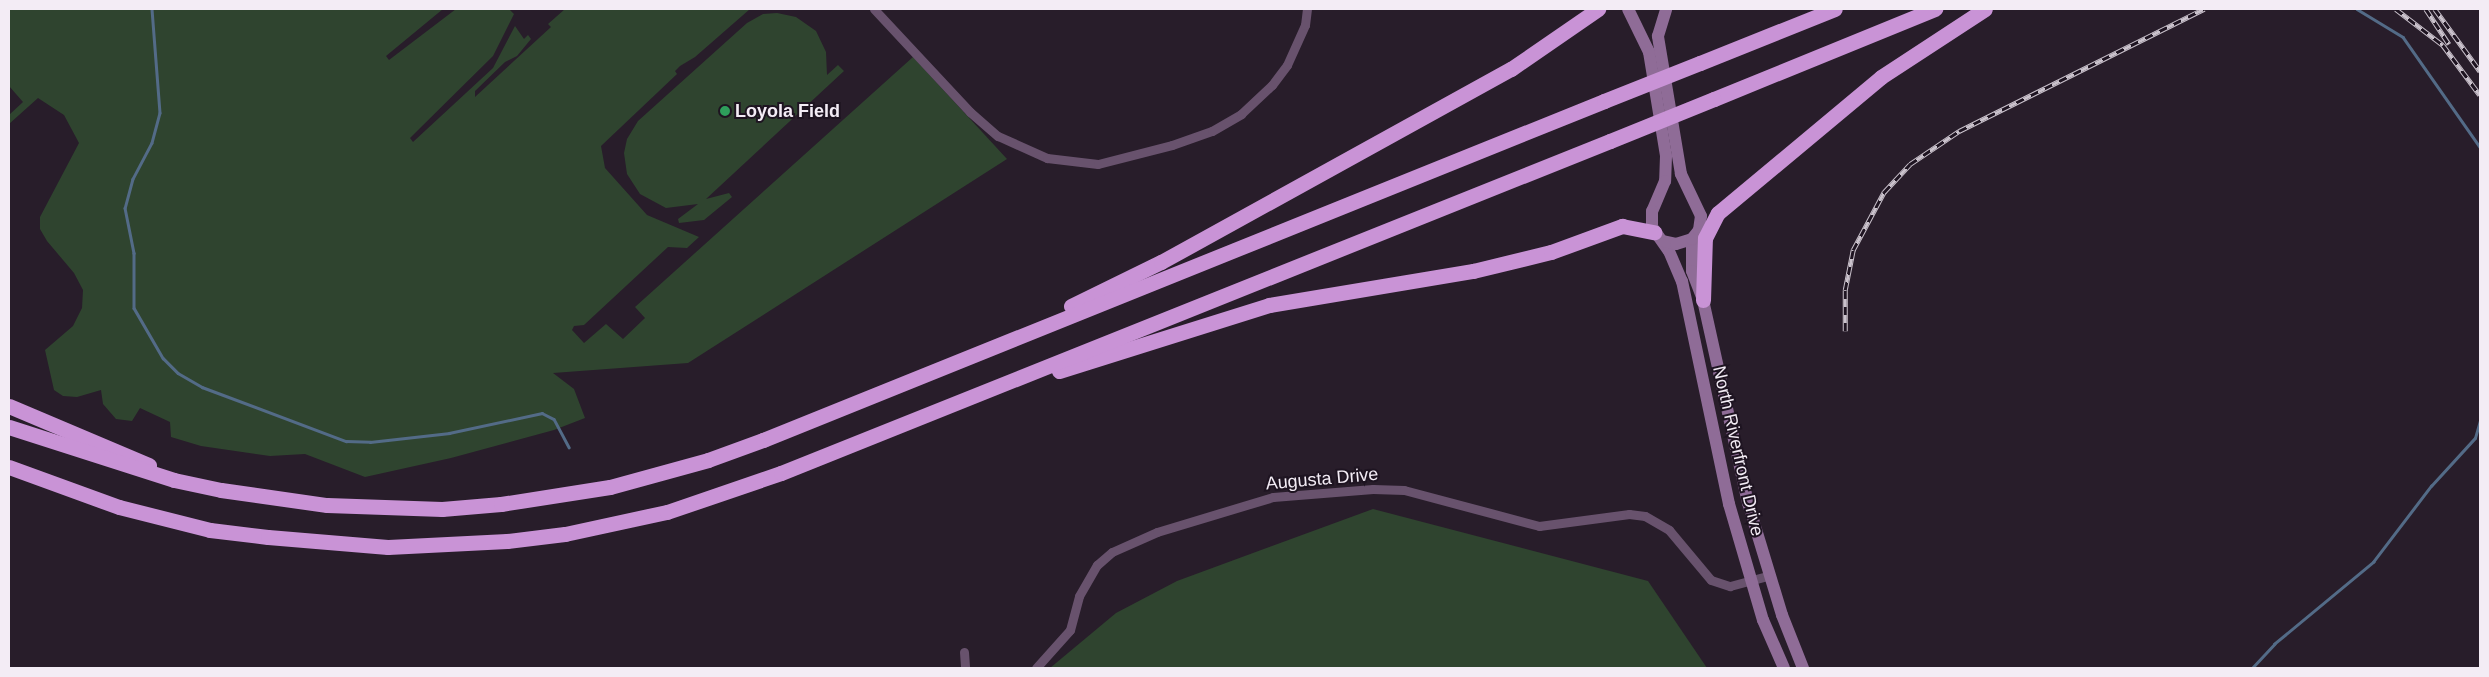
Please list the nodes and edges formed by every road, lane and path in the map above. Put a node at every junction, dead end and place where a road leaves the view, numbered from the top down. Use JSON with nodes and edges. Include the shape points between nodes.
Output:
{"nodes":[{"id":1,"x":874,"y":9,"type":"edge"},
{"id":2,"x":1307,"y":9,"type":"edge"},
{"id":3,"x":1588,"y":9,"type":"edge"},
{"id":4,"x":1598,"y":9,"type":"edge"},
{"id":5,"x":1628,"y":9,"type":"edge"},
{"id":6,"x":1666,"y":9,"type":"edge"},
{"id":7,"x":1835,"y":9,"type":"edge"},
{"id":8,"x":1935,"y":9,"type":"edge"},
{"id":9,"x":1985,"y":9,"type":"edge"},
{"id":10,"x":1564,"y":34,"type":"junction"},
{"id":11,"x":1700,"y":231,"type":"junction"},
{"id":12,"x":1659,"y":236,"type":"junction"},
{"id":13,"x":1703,"y":300,"type":"junction"},
{"id":14,"x":913,"y":381,"type":"junction"},
{"id":15,"x":969,"y":397,"type":"junction"},
{"id":16,"x":9,"y":406,"type":"edge"},
{"id":17,"x":9,"y":427,"type":"edge"},
{"id":18,"x":9,"y":467,"type":"edge"},
{"id":19,"x":9,"y":478,"type":"edge"},
{"id":20,"x":174,"y":480,"type":"junction"},
{"id":21,"x":119,"y":507,"type":"junction"},
{"id":22,"x":1771,"y":575,"type":"junction"},
{"id":23,"x":1754,"y":581,"type":"junction"},
{"id":24,"x":964,"y":652,"type":"dead end"},
{"id":25,"x":965,"y":668,"type":"edge"},
{"id":26,"x":1036,"y":668,"type":"edge"},
{"id":27,"x":1784,"y":668,"type":"edge"},
{"id":28,"x":1803,"y":668,"type":"edge"}],
"edges":[{"from":1,"to":2,"type":"street","via":[[970,112],[998,136],[1047,158],[1098,164],[1172,145],[1212,131],[1241,114],[1272,85],[1287,64],[1305,25]]},
{"from":3,"to":10,"type":"highway"},
{"from":4,"to":10,"type":"highway"},
{"from":5,"to":12,"type":"main road","via":[[1645,39],[1667,172],[1652,211]]},
{"from":6,"to":11,"type":"main road","name":"North Riverfront Drive","via":[[1658,36],[1680,174],[1700,212]]},
{"from":7,"to":14,"type":"highway","bridge":true},
{"from":8,"to":15,"type":"highway","bridge":true},
{"from":9,"to":11,"type":"highway","via":[[1881,77],[1743,191]]},
{"from":10,"to":14,"type":"highway","via":[[1512,69],[1162,262]]},
{"from":11,"to":12,"type":"main road","via":[[1676,244]]},
{"from":11,"to":13,"type":"highway"},
{"from":11,"to":13,"type":"main road","name":"North Riverfront Drive","via":[[1692,271]]},
{"from":12,"to":15,"type":"highway","via":[[1622,226],[1552,252],[1473,271],[1269,306]]},
{"from":12,"to":23,"type":"main road","name":"North Riverfront Drive","via":[[1682,281],[1727,495]]},
{"from":13,"to":22,"type":"main road","name":"North Riverfront Drive","via":[[1746,496]]},
{"from":14,"to":20,"type":"highway","via":[[754,443],[655,476],[510,503],[442,509],[327,505],[230,492]]},
{"from":15,"to":21,"type":"highway","via":[[724,494],[626,522],[546,536],[450,545],[331,544],[210,530]]},
{"from":16,"to":20,"type":"highway","via":[[140,459]]},
{"from":17,"to":20,"type":"highway"},
{"from":18,"to":21,"type":"highway"},
{"from":19,"to":21,"type":"highway"},
{"from":22,"to":23,"type":"street"},
{"from":22,"to":28,"type":"main road","name":"North Riverfront Drive"},
{"from":23,"to":26,"type":"street","name":"Augusta Drive","via":[[1730,586],[1711,580],[1669,530],[1650,517],[1629,514],[1539,526],[1404,490],[1373,489],[1274,497],[1157,532],[1112,552],[1098,565],[1083,588],[1070,630]]},
{"from":23,"to":27,"type":"main road","name":"North Riverfront Drive","via":[[1763,620]]},
{"from":24,"to":25,"type":"street"}]}
